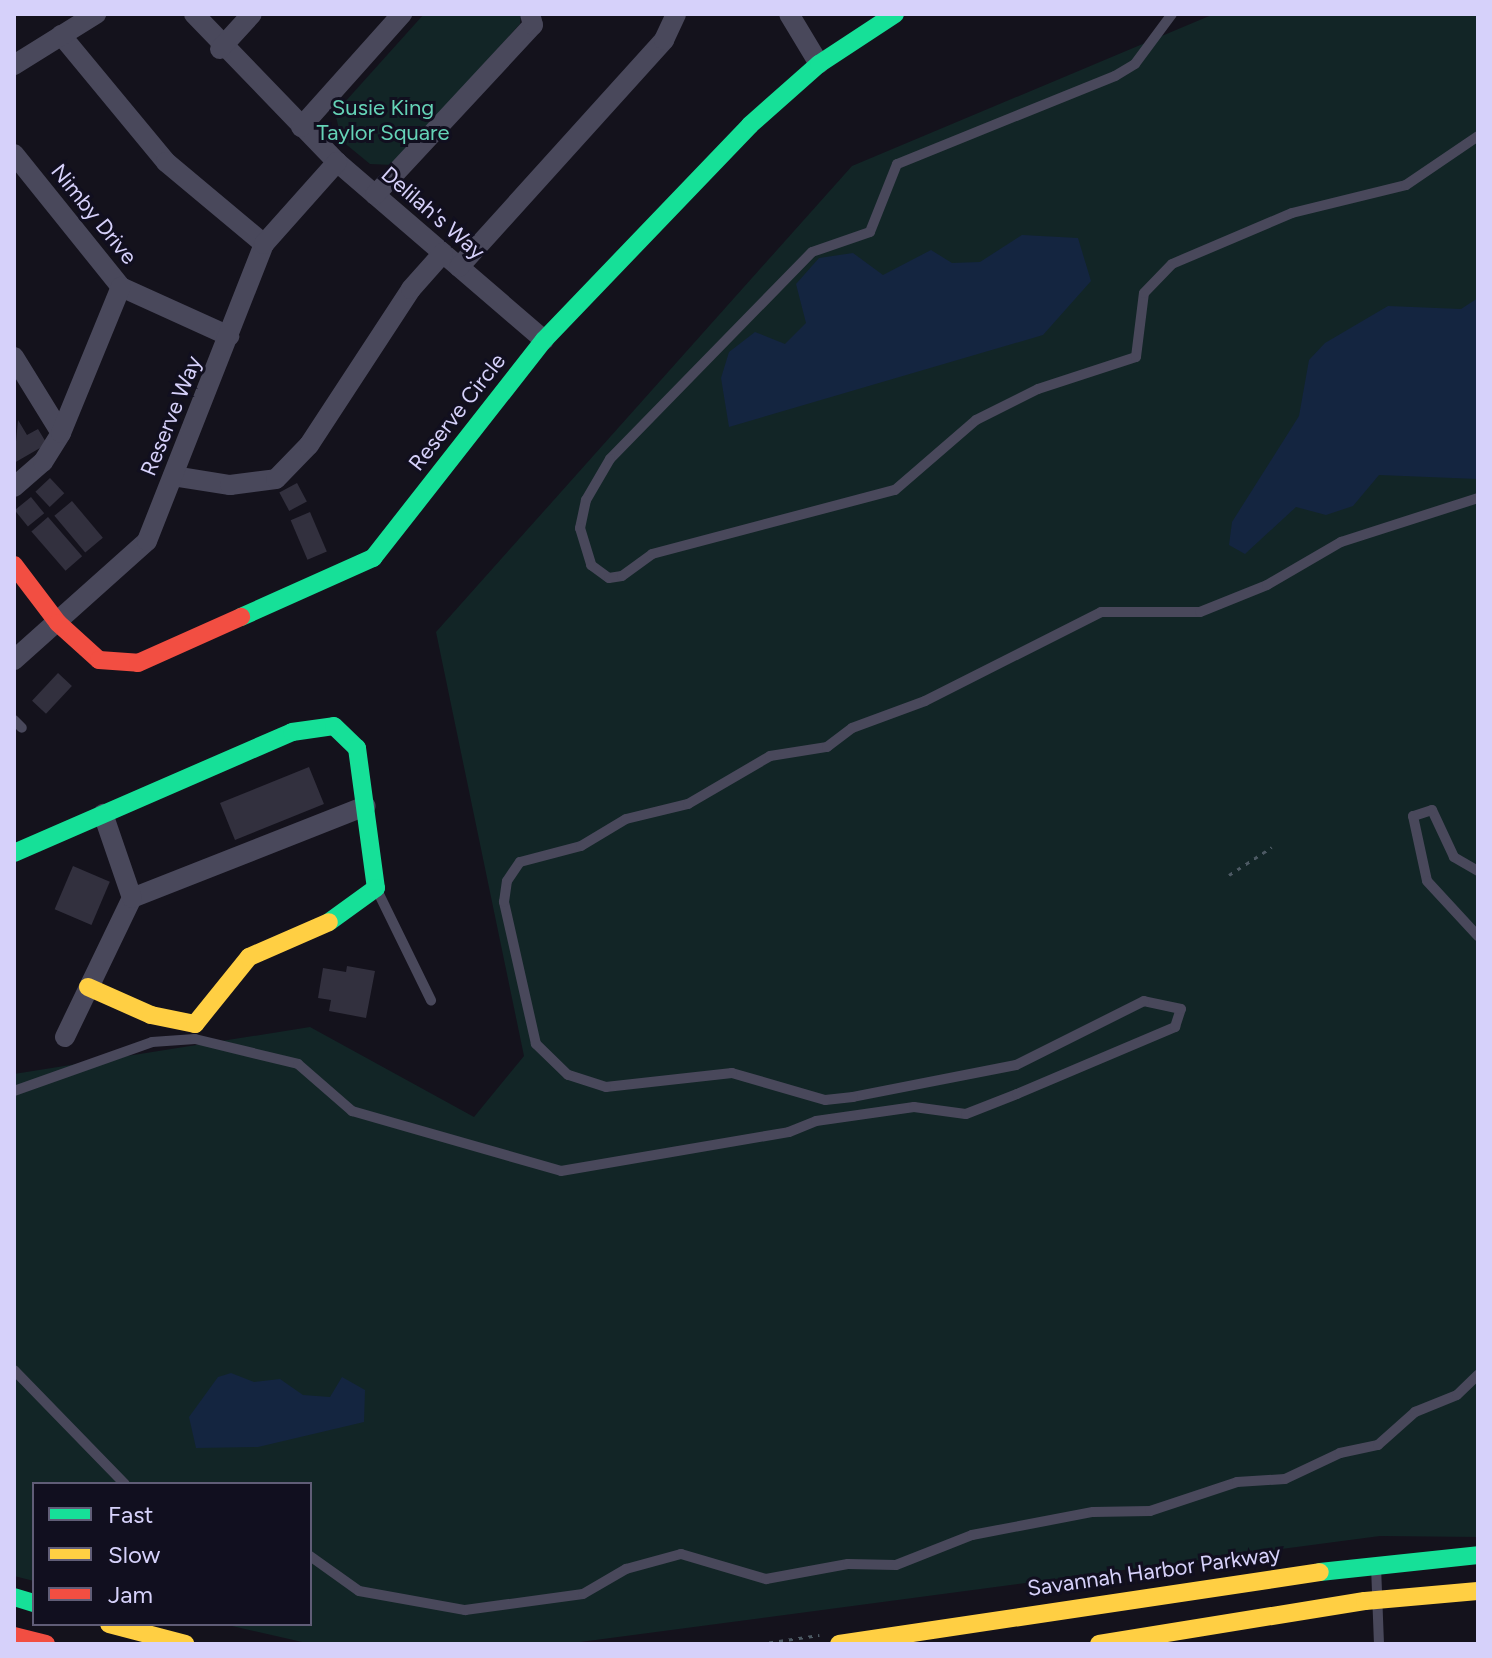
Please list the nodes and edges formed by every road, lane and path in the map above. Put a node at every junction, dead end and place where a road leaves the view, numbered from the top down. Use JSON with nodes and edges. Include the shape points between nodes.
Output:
{"nodes":[{"id":1,"x":96,"y":14,"type":"edge"},
{"id":2,"x":194,"y":14,"type":"edge"},
{"id":3,"x":252,"y":14,"type":"edge"},
{"id":4,"x":402,"y":14,"type":"edge"},
{"id":5,"x":530,"y":14,"type":"edge"},
{"id":6,"x":676,"y":14,"type":"edge"},
{"id":7,"x":789,"y":14,"type":"edge"},
{"id":8,"x":895,"y":14,"type":"edge"},
{"id":9,"x":1172,"y":14,"type":"edge"},
{"id":10,"x":61,"y":35,"type":"junction"},
{"id":11,"x":220,"y":49,"type":"junction"},
{"id":12,"x":819,"y":64,"type":"junction"},
{"id":13,"x":14,"y":65,"type":"edge"},
{"id":14,"x":301,"y":127,"type":"junction"},
{"id":15,"x":1478,"y":136,"type":"edge"},
{"id":16,"x":14,"y":154,"type":"edge"},
{"id":17,"x":337,"y":162,"type":"junction"},
{"id":18,"x":375,"y":195,"type":"junction"},
{"id":19,"x":264,"y":244,"type":"junction"},
{"id":20,"x":443,"y":253,"type":"junction"},
{"id":21,"x":459,"y":267,"type":"junction"},
{"id":22,"x":121,"y":287,"type":"junction"},
{"id":23,"x":229,"y":336,"type":"junction"},
{"id":24,"x":544,"y":340,"type":"junction"},
{"id":25,"x":14,"y":357,"type":"edge"},
{"id":26,"x":61,"y":433,"type":"junction"},
{"id":27,"x":173,"y":476,"type":"junction"},
{"id":28,"x":14,"y":487,"type":"edge"},
{"id":29,"x":1478,"y":498,"type":"edge"},
{"id":30,"x":14,"y":565,"type":"edge"},
{"id":31,"x":58,"y":623,"type":"junction"},
{"id":32,"x":14,"y":660,"type":"edge"},
{"id":33,"x":365,"y":806,"type":"junction"},
{"id":34,"x":103,"y":814,"type":"junction"},
{"id":35,"x":1272,"y":847,"type":"dead end"},
{"id":36,"x":14,"y":853,"type":"edge"},
{"id":37,"x":1478,"y":871,"type":"edge"},
{"id":38,"x":1229,"y":875,"type":"dead end"},
{"id":39,"x":376,"y":888,"type":"junction"},
{"id":40,"x":132,"y":898,"type":"junction"},
{"id":41,"x":1478,"y":936,"type":"edge"},
{"id":42,"x":88,"y":987,"type":"junction"},
{"id":43,"x":431,"y":1000,"type":"dead end"},
{"id":44,"x":65,"y":1037,"type":"dead end"},
{"id":45,"x":14,"y":1091,"type":"edge"},
{"id":46,"x":14,"y":1370,"type":"edge"},
{"id":47,"x":1478,"y":1375,"type":"edge"},
{"id":48,"x":123,"y":1482,"type":"edge"},
{"id":49,"x":1478,"y":1555,"type":"edge"},
{"id":50,"x":312,"y":1557,"type":"edge"},
{"id":51,"x":1376,"y":1564,"type":"junction"},
{"id":52,"x":1478,"y":1591,"type":"edge"},
{"id":53,"x":1377,"y":1600,"type":"junction"},
{"id":54,"x":117,"y":1626,"type":"edge"},
{"id":55,"x":14,"y":1636,"type":"edge"},
{"id":56,"x":46,"y":1644,"type":"edge"},
{"id":57,"x":185,"y":1644,"type":"edge"},
{"id":58,"x":839,"y":1644,"type":"edge"},
{"id":59,"x":1099,"y":1644,"type":"edge"},
{"id":60,"x":1379,"y":1644,"type":"edge"}],
"edges":[{"from":1,"to":10,"type":"street"},
{"from":2,"to":11,"type":"street","name":"Delilah's Way"},
{"from":3,"to":11,"type":"street"},
{"from":4,"to":14,"type":"street"},
{"from":5,"to":18,"type":"street","via":[[533,25]]},
{"from":6,"to":21,"type":"street","via":[[664,40]]},
{"from":7,"to":12,"type":"street"},
{"from":8,"to":12,"type":"street","name":"Reserve Circle"},
{"from":9,"to":15,"type":"lane","via":[[1135,64],[1115,76],[897,164],[870,232],[812,252],[610,459],[586,500],[580,528],[591,565],[609,578],[622,576],[652,554],[883,496],[976,420],[1038,389],[1136,357],[1144,293],[1172,264],[1292,213],[1406,185]]},
{"from":10,"to":13,"type":"street"},
{"from":10,"to":19,"type":"street","via":[[166,162]]},
{"from":11,"to":14,"type":"street","name":"Delilah's Way"},
{"from":12,"to":24,"type":"street","name":"Reserve Circle","via":[[750,125]]},
{"from":14,"to":17,"type":"street","name":"Delilah's Way"},
{"from":16,"to":22,"type":"street","name":"Nimby Drive"},
{"from":17,"to":18,"type":"street","name":"Delilah's Way"},
{"from":17,"to":19,"type":"street","name":"Reserve Way"},
{"from":18,"to":20,"type":"street","name":"Delilah's Way"},
{"from":19,"to":23,"type":"street","name":"Reserve Way"},
{"from":20,"to":21,"type":"street","name":"Delilah's Way"},
{"from":20,"to":27,"type":"street","via":[[411,289],[309,445],[276,479],[230,485]]},
{"from":21,"to":24,"type":"street","name":"Delilah's Way"},
{"from":22,"to":23,"type":"street","name":"Nimby Drive"},
{"from":22,"to":26,"type":"street"},
{"from":23,"to":27,"type":"street","name":"Reserve Way"},
{"from":24,"to":31,"type":"street","name":"Reserve Circle","via":[[373,558],[138,663],[99,660]]},
{"from":25,"to":26,"type":"street"},
{"from":26,"to":28,"type":"street","via":[[43,462]]},
{"from":27,"to":31,"type":"street","name":"Reserve Way","via":[[147,541]]},
{"from":29,"to":45,"type":"lane","via":[[1341,542],[1267,585],[1200,612],[1123,607],[1101,612],[938,695],[852,728],[827,747],[770,756],[688,804],[626,819],[581,846],[520,862],[507,881],[504,902],[536,1044],[568,1075],[606,1087],[732,1073],[825,1100],[853,1097],[1016,1065],[1144,1001],[1181,1009],[1175,1027],[1017,1094],[966,1114],[914,1107],[841,1117],[561,1171],[352,1111],[298,1064],[195,1039],[152,1042]]},
{"from":30,"to":31,"type":"street","name":"Reserve Circle"},
{"from":31,"to":32,"type":"street","name":"Reserve Way"},
{"from":33,"to":34,"type":"street","via":[[357,748],[334,726],[292,732]]},
{"from":33,"to":39,"type":"street"},
{"from":33,"to":40,"type":"street"},
{"from":34,"to":36,"type":"street"},
{"from":34,"to":40,"type":"street"},
{"from":35,"to":38,"type":"path"},
{"from":37,"to":41,"type":"lane","via":[[1454,857],[1432,810],[1413,816],[1427,881]]},
{"from":39,"to":42,"type":"street","via":[[353,911],[249,957],[195,1024],[151,1015]]},
{"from":39,"to":43,"type":"lane"},
{"from":40,"to":42,"type":"street"},
{"from":42,"to":44,"type":"street"},
{"from":46,"to":48,"type":"lane"},
{"from":47,"to":50,"type":"lane","via":[[1457,1395],[1415,1412],[1378,1445],[1340,1453],[1285,1479],[1237,1482],[1150,1511],[1093,1512],[972,1535],[896,1565],[848,1564],[766,1579],[681,1554],[626,1569],[583,1594],[465,1610],[359,1591]]},
{"from":49,"to":51,"type":"street","name":"Savannah Harbor Parkway"},
{"from":51,"to":53,"type":"lane"},
{"from":51,"to":58,"type":"street","name":"Savannah Harbor Parkway"},
{"from":52,"to":53,"type":"street"},
{"from":53,"to":59,"type":"street"},
{"from":53,"to":60,"type":"lane"},
{"from":54,"to":57,"type":"street"},
{"from":55,"to":56,"type":"street"}]}
